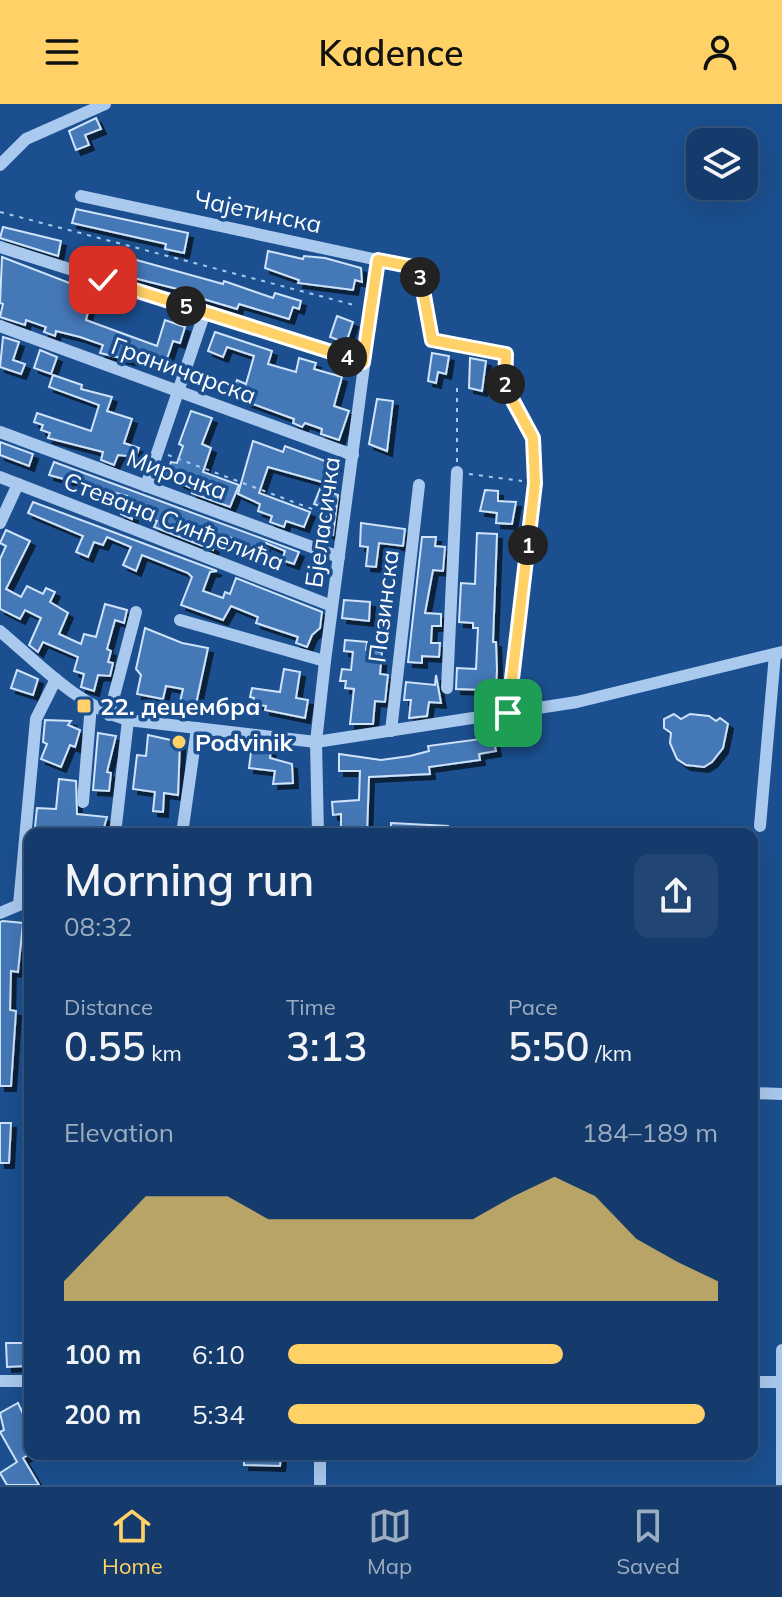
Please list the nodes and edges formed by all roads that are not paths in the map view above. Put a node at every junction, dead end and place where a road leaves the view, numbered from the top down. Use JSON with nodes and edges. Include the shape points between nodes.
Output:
{"nodes":[{"id":1,"x":105,"y":104,"type":"edge"},
{"id":2,"x":0,"y":165,"type":"edge"},
{"id":3,"x":81,"y":196,"type":"dead end"},
{"id":4,"x":0,"y":247,"type":"edge"},
{"id":5,"x":371,"y":309,"type":"joint"},
{"id":6,"x":205,"y":312,"type":"junction"},
{"id":7,"x":0,"y":326,"type":"edge"},
{"id":8,"x":363,"y":362,"type":"junction"},
{"id":9,"x":180,"y":392,"type":"junction"},
{"id":10,"x":0,"y":432,"type":"edge"},
{"id":11,"x":353,"y":455,"type":"junction"},
{"id":12,"x":457,"y":472,"type":"road end"},
{"id":13,"x":0,"y":477,"type":"edge"},
{"id":14,"x":535,"y":483,"type":"road end"},
{"id":15,"x":18,"y":484,"type":"junction"},
{"id":16,"x":419,"y":485,"type":"dead end"},
{"id":17,"x":146,"y":486,"type":"junction"},
{"id":18,"x":0,"y":523,"type":"edge"},
{"id":19,"x":339,"y":557,"type":"junction"},
{"id":20,"x":332,"y":606,"type":"junction"},
{"id":21,"x":136,"y":612,"type":"dead end"},
{"id":22,"x":180,"y":620,"type":"dead end"},
{"id":23,"x":0,"y":631,"type":"edge"},
{"id":24,"x":778,"y":653,"type":"edge"},
{"id":25,"x":325,"y":661,"type":"junction"},
{"id":26,"x":56,"y":679,"type":"junction"},
{"id":27,"x":447,"y":688,"type":"dead end"},
{"id":28,"x":91,"y":705,"type":"junction"},
{"id":29,"x":508,"y":713,"type":"junction"},
{"id":30,"x":109,"y":715,"type":"junction"},
{"id":31,"x":128,"y":720,"type":"junction"},
{"id":32,"x":197,"y":728,"type":"junction"},
{"id":33,"x":391,"y":731,"type":"junction"},
{"id":34,"x":316,"y":742,"type":"junction"},
{"id":35,"x":83,"y":802,"type":"dead end"},
{"id":36,"x":760,"y":826,"type":"dead end"},
{"id":37,"x":26,"y":828,"type":"edge"},
{"id":38,"x":116,"y":828,"type":"edge"},
{"id":39,"x":183,"y":828,"type":"edge"},
{"id":40,"x":318,"y":828,"type":"edge"},
{"id":41,"x":24,"y":850,"type":"edge"},
{"id":42,"x":0,"y":913,"type":"edge"},
{"id":43,"x":758,"y":1093,"type":"edge"},
{"id":44,"x":782,"y":1094,"type":"edge"},
{"id":45,"x":782,"y":1350,"type":"edge"},
{"id":46,"x":0,"y":1381,"type":"edge"},
{"id":47,"x":24,"y":1381,"type":"edge"},
{"id":48,"x":758,"y":1382,"type":"edge"},
{"id":49,"x":781,"y":1382,"type":"edge"},
{"id":50,"x":781,"y":1402,"type":"edge"},
{"id":51,"x":782,"y":1450,"type":"edge"},
{"id":52,"x":320,"y":1460,"type":"edge"},
{"id":53,"x":320,"y":1485,"type":"edge"},
{"id":54,"x":782,"y":1485,"type":"edge"}],
"edges":[{"from":1,"to":2,"type":"street","via":[[26,139]]},
{"from":3,"to":5,"type":"street","name":"Чајетинска","via":[[378,260]]},
{"from":4,"to":6,"type":"street"},
{"from":5,"to":8,"type":"street","name":"Бјеласичка"},
{"from":6,"to":8,"type":"street"},
{"from":6,"to":9,"type":"street"},
{"from":7,"to":9,"type":"street","name":"Граничарска"},
{"from":8,"to":11,"type":"street","name":"Бјеласичка"},
{"from":9,"to":11,"type":"street","name":"Граничарска"},
{"from":9,"to":17,"type":"street"},
{"from":10,"to":17,"type":"street","name":"Мирочка"},
{"from":11,"to":19,"type":"street","name":"Бјеласичка"},
{"from":12,"to":27,"type":"street"},
{"from":13,"to":15,"type":"street","name":"Стевана Синђелића"},
{"from":14,"to":29,"type":"street"},
{"from":15,"to":18,"type":"street"},
{"from":15,"to":20,"type":"street","name":"Стевана Синђелића"},
{"from":16,"to":33,"type":"street","name":"Пазинска"},
{"from":17,"to":19,"type":"street","name":"Мирочка"},
{"from":19,"to":20,"type":"street","name":"Бјеласичка"},
{"from":20,"to":25,"type":"street","name":"Бјеласичка"},
{"from":21,"to":30,"type":"street"},
{"from":22,"to":25,"type":"street"},
{"from":23,"to":26,"type":"street"},
{"from":24,"to":29,"type":"street","via":[[577,702]]},
{"from":24,"to":36,"type":"street"},
{"from":25,"to":34,"type":"street","name":"Бјеласичка"},
{"from":26,"to":28,"type":"street"},
{"from":26,"to":37,"type":"street","via":[[36,719]]},
{"from":28,"to":30,"type":"street"},
{"from":28,"to":35,"type":"street"},
{"from":29,"to":33,"type":"street"},
{"from":30,"to":31,"type":"street"},
{"from":31,"to":32,"type":"street"},
{"from":31,"to":38,"type":"street"},
{"from":32,"to":34,"type":"street"},
{"from":32,"to":39,"type":"street"},
{"from":33,"to":34,"type":"street"},
{"from":34,"to":40,"type":"street","name":"Бјеласичка"},
{"from":41,"to":42,"type":"street","via":[[19,905]]},
{"from":43,"to":44,"type":"street"},
{"from":45,"to":49,"type":"street"},
{"from":46,"to":47,"type":"street"},
{"from":48,"to":49,"type":"street"},
{"from":49,"to":50,"type":"street"},
{"from":50,"to":51,"type":"street"},
{"from":51,"to":54,"type":"street"},
{"from":52,"to":53,"type":"street"}]}
